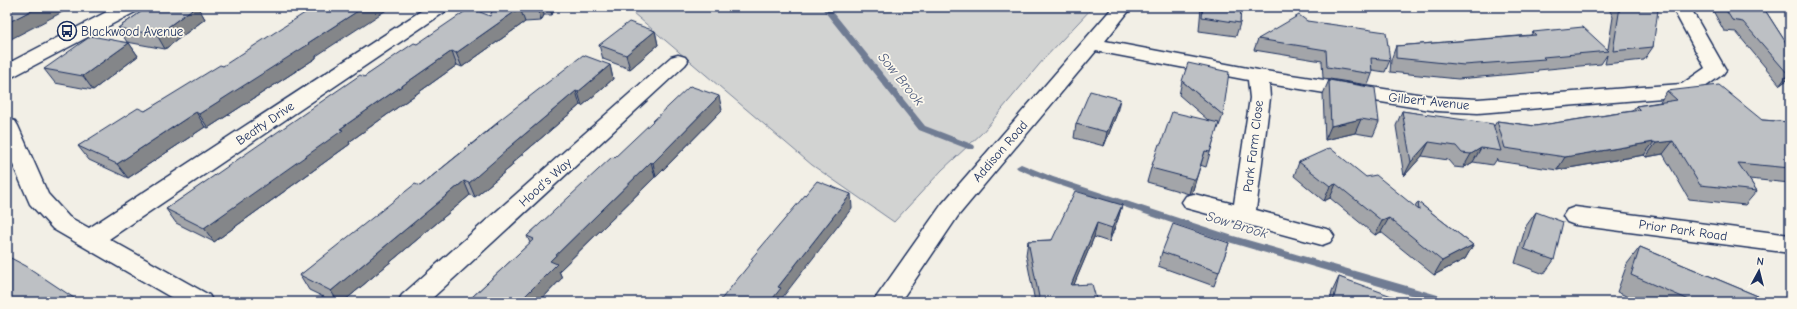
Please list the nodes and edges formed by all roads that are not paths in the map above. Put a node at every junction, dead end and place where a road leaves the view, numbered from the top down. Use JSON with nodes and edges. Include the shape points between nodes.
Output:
{"nodes":[{"id":1,"x":130,"y":7,"type":"edge"},
{"id":2,"x":439,"y":7,"type":"edge"},
{"id":3,"x":1123,"y":7,"type":"edge"},
{"id":4,"x":1681,"y":7,"type":"edge"},
{"id":5,"x":1092,"y":44,"type":"junction"},
{"id":6,"x":678,"y":61,"type":"dead end"},
{"id":7,"x":7,"y":72,"type":"edge"},
{"id":8,"x":1258,"y":76,"type":"junction"},
{"id":9,"x":7,"y":126,"type":"edge"},
{"id":10,"x":1194,"y":202,"type":"dead end"},
{"id":11,"x":1244,"y":215,"type":"junction"},
{"id":12,"x":1575,"y":216,"type":"dead end"},
{"id":13,"x":1322,"y":236,"type":"dead end"},
{"id":14,"x":91,"y":239,"type":"junction"},
{"id":15,"x":1790,"y":244,"type":"edge"},
{"id":16,"x":200,"y":302,"type":"edge"},
{"id":17,"x":411,"y":302,"type":"edge"},
{"id":18,"x":886,"y":302,"type":"edge"}],
"edges":[{"from":1,"to":7,"type":"street"},
{"from":2,"to":14,"type":"street","name":"Beatty Drive"},
{"from":3,"to":5,"type":"street","name":"Addison Road"},
{"from":4,"to":8,"type":"street","name":"Gilbert Avenue","via":[[1716,70],[1687,90],[1471,106],[1437,104]]},
{"from":5,"to":8,"type":"street","name":"Gilbert Avenue"},
{"from":5,"to":18,"type":"street","name":"Addison Road","via":[[950,210]]},
{"from":6,"to":17,"type":"street","name":"Hood's Way"},
{"from":8,"to":11,"type":"street","name":"Park Farm Close","via":[[1260,98]]},
{"from":9,"to":14,"type":"street","via":[[38,198],[61,223]]},
{"from":10,"to":11,"type":"street"},
{"from":11,"to":13,"type":"street"},
{"from":12,"to":15,"type":"street","name":"Prior Park Road"},
{"from":14,"to":16,"type":"street"}]}
